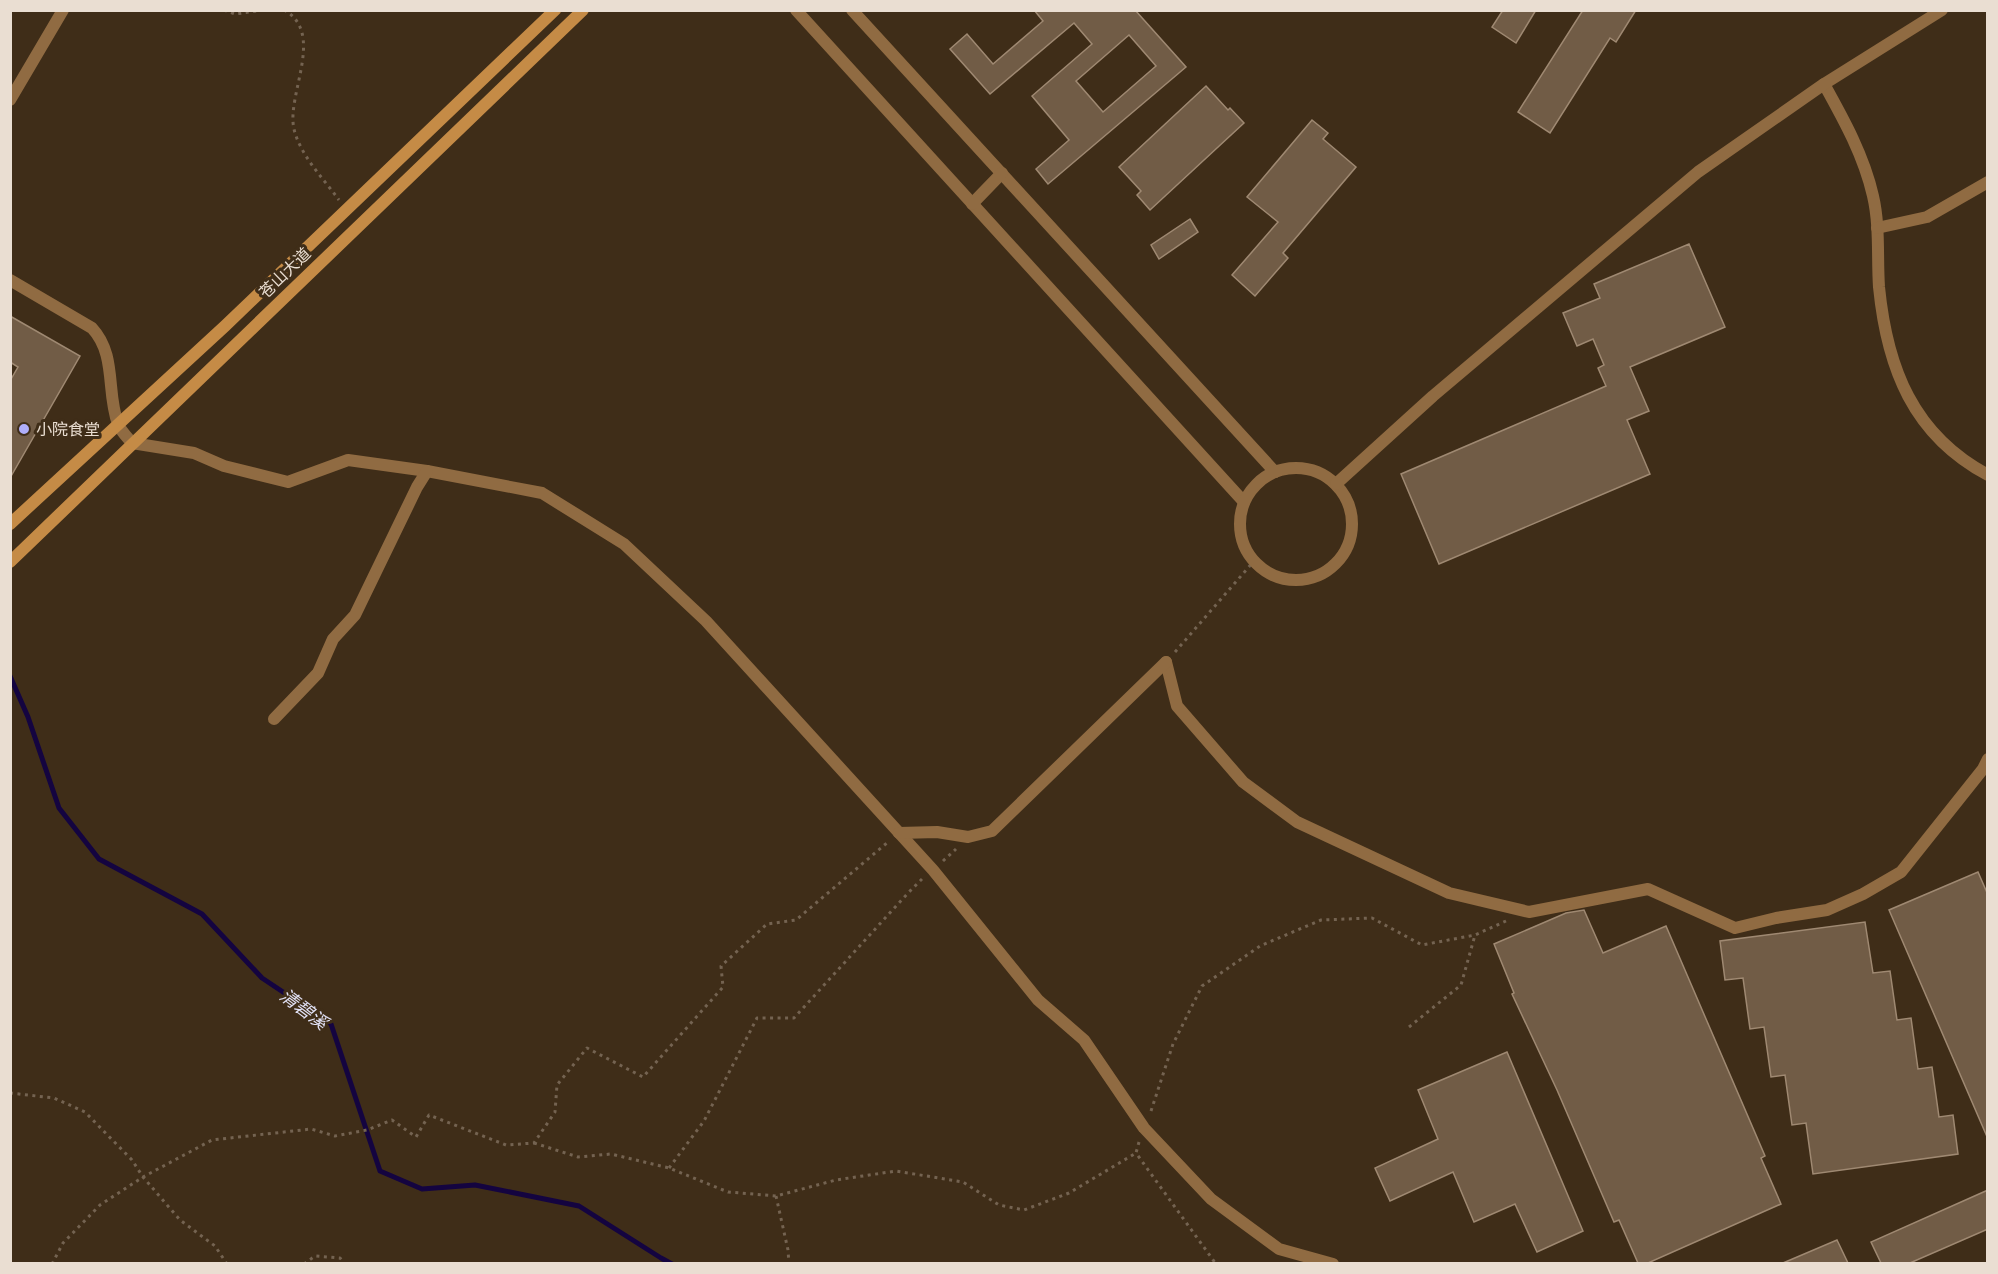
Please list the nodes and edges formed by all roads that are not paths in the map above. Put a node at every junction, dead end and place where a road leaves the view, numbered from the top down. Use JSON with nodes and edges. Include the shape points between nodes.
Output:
{"nodes":[{"id":1,"x":63,"y":10,"type":"edge"},
{"id":2,"x":555,"y":10,"type":"edge"},
{"id":3,"x":583,"y":10,"type":"edge"},
{"id":4,"x":796,"y":10,"type":"edge"},
{"id":5,"x":852,"y":10,"type":"edge"},
{"id":6,"x":1942,"y":10,"type":"edge"},
{"id":7,"x":533,"y":32,"type":"junction"},
{"id":8,"x":544,"y":48,"type":"junction"},
{"id":9,"x":1824,"y":84,"type":"junction"},
{"id":10,"x":10,"y":100,"type":"edge"},
{"id":11,"x":1002,"y":173,"type":"junction"},
{"id":12,"x":1988,"y":182,"type":"edge"},
{"id":13,"x":972,"y":204,"type":"junction"},
{"id":14,"x":1877,"y":228,"type":"junction"},
{"id":15,"x":10,"y":280,"type":"edge"},
{"id":16,"x":118,"y":425,"type":"junction"},
{"id":17,"x":132,"y":443,"type":"junction"},
{"id":18,"x":428,"y":471,"type":"junction"},
{"id":19,"x":1275,"y":472,"type":"junction"},
{"id":20,"x":1988,"y":475,"type":"edge"},
{"id":21,"x":1336,"y":484,"type":"junction"},
{"id":22,"x":1244,"y":502,"type":"junction"},
{"id":23,"x":10,"y":524,"type":"edge"},
{"id":24,"x":10,"y":562,"type":"edge"},
{"id":25,"x":274,"y":719,"type":"dead end"},
{"id":26,"x":1988,"y":759,"type":"edge"},
{"id":27,"x":899,"y":833,"type":"junction"},
{"id":28,"x":1333,"y":1263,"type":"edge"}],
"edges":[{"from":1,"to":10,"type":"street"},
{"from":2,"to":7,"type":"main road","name":"苍山大道"},
{"from":3,"to":8,"type":"main road","name":"苍山大道"},
{"from":4,"to":13,"type":"street"},
{"from":5,"to":11,"type":"street"},
{"from":6,"to":9,"type":"street"},
{"from":7,"to":8,"type":"street"},
{"from":7,"to":16,"type":"main road","name":"苍山大道"},
{"from":8,"to":17,"type":"main road","name":"苍山大道"},
{"from":9,"to":14,"type":"street","via":[[1850,130],[1873,196]]},
{"from":9,"to":21,"type":"street","via":[[1698,172],[1433,396]]},
{"from":11,"to":13,"type":"street"},
{"from":11,"to":19,"type":"street"},
{"from":12,"to":14,"type":"street","via":[[1927,217]]},
{"from":13,"to":22,"type":"street"},
{"from":14,"to":20,"type":"street","via":[[1883,322],[1891,355],[1911,404],[1948,449]]},
{"from":15,"to":16,"type":"street","via":[[92,328],[101,338]]},
{"from":16,"to":17,"type":"street"},
{"from":16,"to":23,"type":"main road","name":"苍山大道"},
{"from":17,"to":18,"type":"street","via":[[194,453],[224,466],[288,482],[348,460]]},
{"from":17,"to":24,"type":"main road","name":"苍山大道"},
{"from":18,"to":25,"type":"street","via":[[355,615],[333,639],[318,673]]},
{"from":18,"to":27,"type":"street","via":[[542,493],[624,544],[706,621]]},
{"from":19,"to":21,"type":"street","via":[[1296,467],[1318,472]]},
{"from":19,"to":22,"type":"street","via":[[1256,484]]},
{"from":21,"to":22,"type":"street","via":[[1349,504],[1352,527],[1346,550],[1331,568],[1311,578],[1290,580],[1270,574],[1254,561],[1243,543],[1240,522]]},
{"from":26,"to":27,"type":"street","via":[[1901,872],[1827,910],[1735,928],[1648,889],[1529,912],[1449,893],[1297,822],[1243,782],[1177,706],[1166,662],[992,831],[968,837],[937,832]]},
{"from":27,"to":28,"type":"street","via":[[1038,1000],[1084,1040],[1144,1128],[1211,1199],[1279,1249]]}]}
